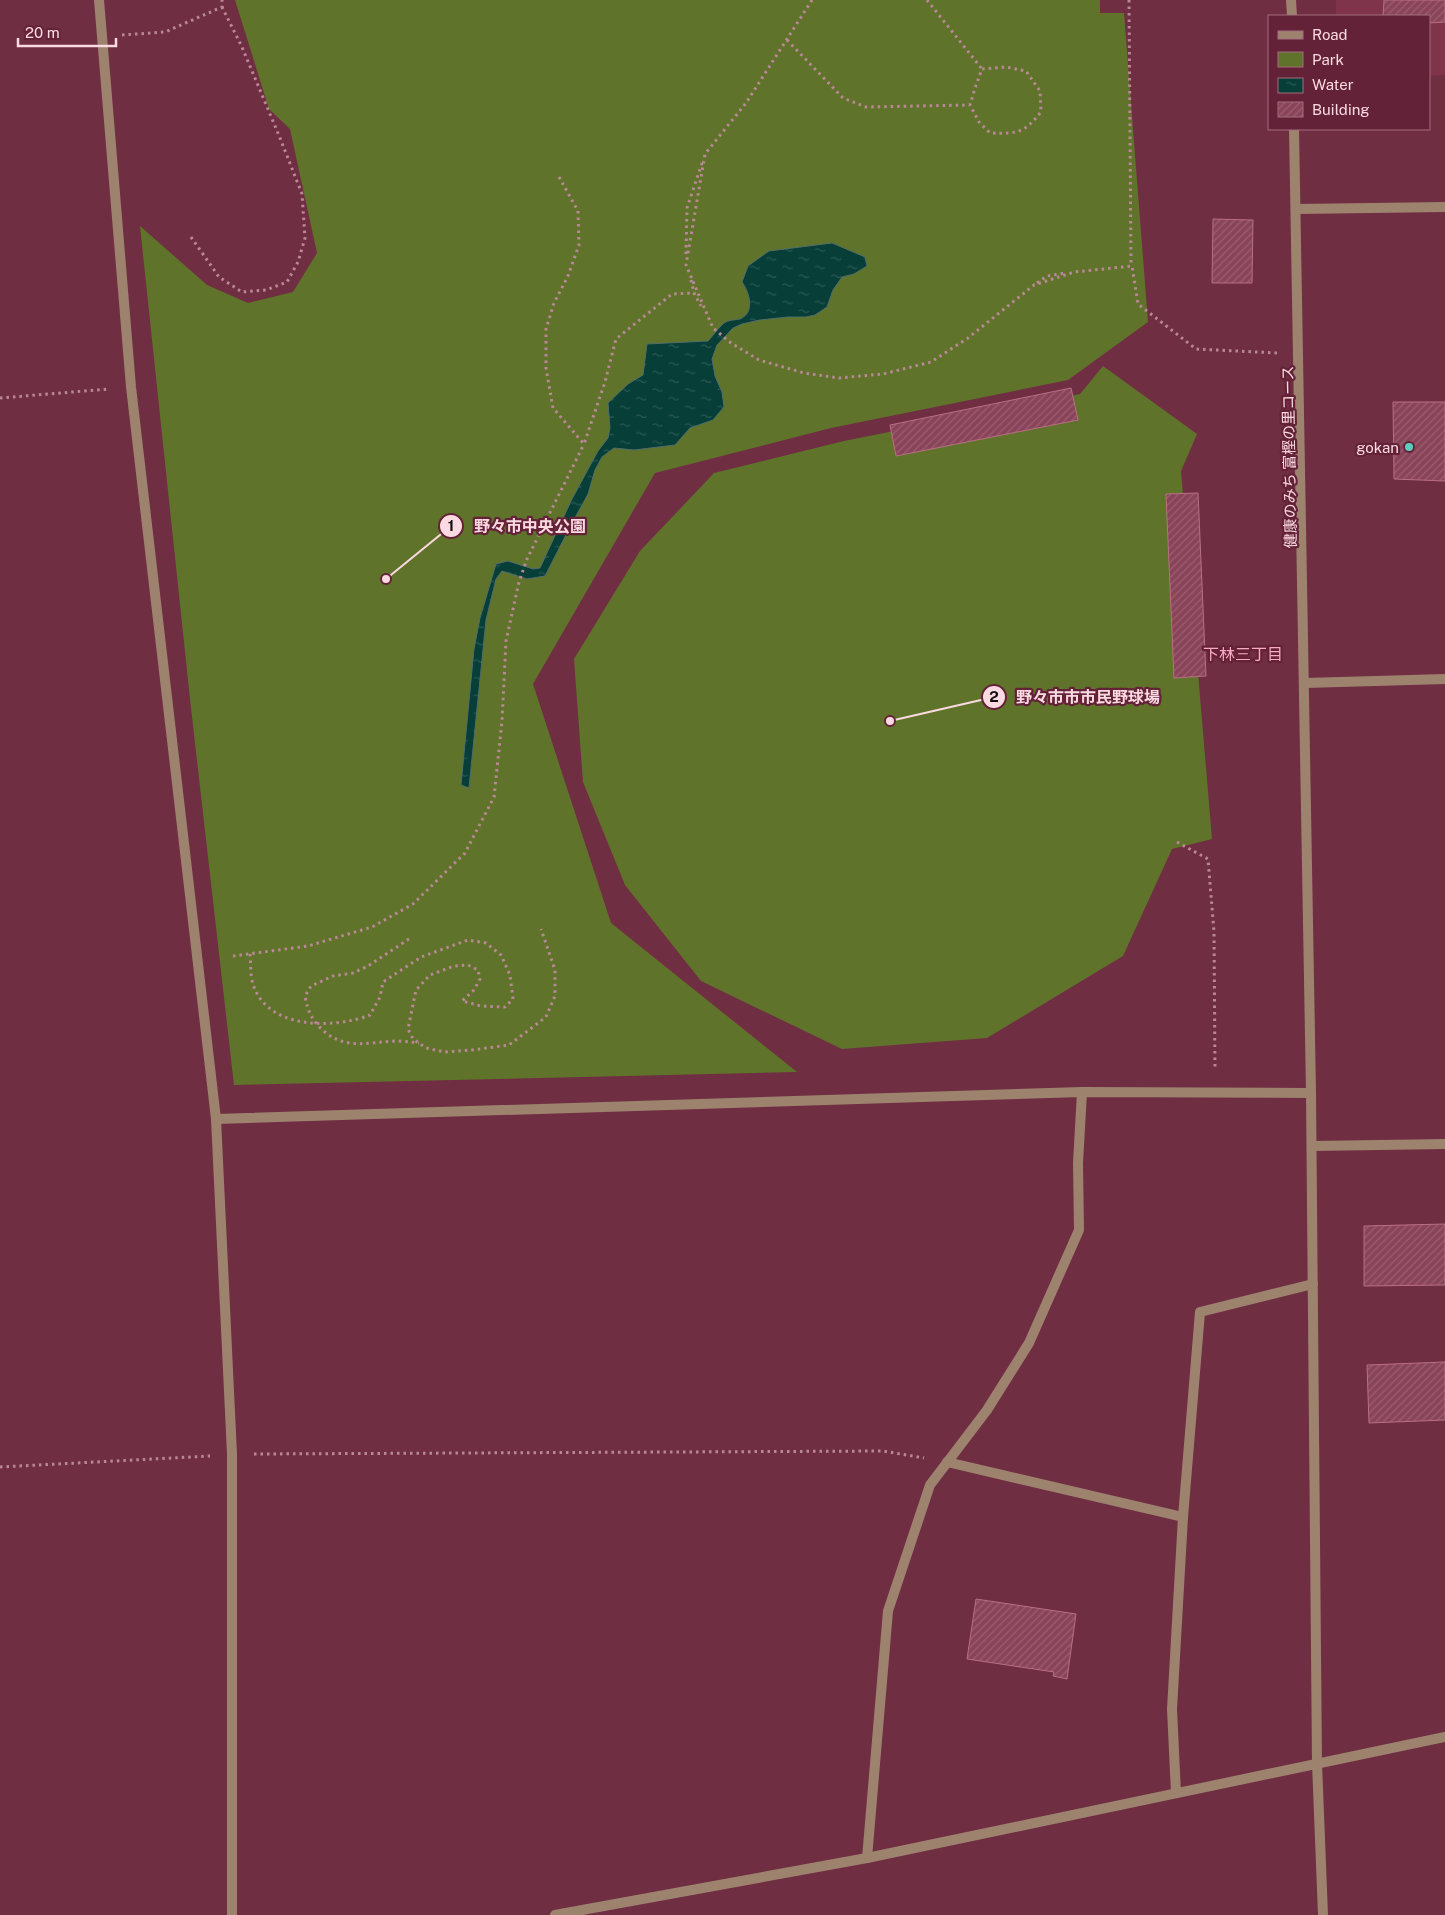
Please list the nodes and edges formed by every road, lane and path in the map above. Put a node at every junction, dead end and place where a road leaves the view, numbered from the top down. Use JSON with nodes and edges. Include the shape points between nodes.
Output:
{"nodes":[{"id":1,"x":100,"y":0,"type":"edge"},
{"id":2,"x":222,"y":0,"type":"edge"},
{"id":3,"x":812,"y":0,"type":"edge"},
{"id":4,"x":927,"y":0,"type":"edge"},
{"id":5,"x":1129,"y":0,"type":"edge"},
{"id":6,"x":1291,"y":0,"type":"edge"},
{"id":7,"x":222,"y":7,"type":"junction"},
{"id":8,"x":804,"y":10,"type":"junction"},
{"id":9,"x":1292,"y":15,"type":"edge"},
{"id":10,"x":102,"y":36,"type":"junction"},
{"id":11,"x":787,"y":40,"type":"junction"},
{"id":12,"x":982,"y":69,"type":"junction"},
{"id":13,"x":746,"y":103,"type":"junction"},
{"id":14,"x":970,"y":105,"type":"junction"},
{"id":15,"x":1294,"y":130,"type":"edge"},
{"id":16,"x":705,"y":154,"type":"junction"},
{"id":17,"x":559,"y":177,"type":"dead end"},
{"id":18,"x":1445,"y":207,"type":"edge"},
{"id":19,"x":1296,"y":209,"type":"junction"},
{"id":20,"x":191,"y":237,"type":"dead end"},
{"id":21,"x":686,"y":265,"type":"junction"},
{"id":22,"x":1132,"y":266,"type":"junction"},
{"id":23,"x":694,"y":293,"type":"junction"},
{"id":24,"x":713,"y":328,"type":"junction"},
{"id":25,"x":1280,"y":353,"type":"dead end"},
{"id":26,"x":131,"y":387,"type":"junction"},
{"id":27,"x":0,"y":398,"type":"edge"},
{"id":28,"x":584,"y":444,"type":"junction"},
{"id":29,"x":1445,"y":679,"type":"edge"},
{"id":30,"x":1305,"y":683,"type":"junction"},
{"id":31,"x":1177,"y":842,"type":"dead end"},
{"id":32,"x":541,"y":929,"type":"dead end"},
{"id":33,"x":409,"y":939,"type":"dead end"},
{"id":34,"x":250,"y":954,"type":"junction"},
{"id":35,"x":233,"y":956,"type":"dead end"},
{"id":36,"x":314,"y":1022,"type":"junction"},
{"id":37,"x":420,"y":1043,"type":"junction"},
{"id":38,"x":1082,"y":1092,"type":"junction"},
{"id":39,"x":1215,"y":1092,"type":"junction"},
{"id":40,"x":1311,"y":1093,"type":"junction"},
{"id":41,"x":216,"y":1119,"type":"junction"},
{"id":42,"x":1445,"y":1144,"type":"edge"},
{"id":43,"x":1312,"y":1146,"type":"junction"},
{"id":44,"x":1313,"y":1284,"type":"junction"},
{"id":45,"x":232,"y":1454,"type":"junction"},
{"id":46,"x":947,"y":1462,"type":"junction"},
{"id":47,"x":0,"y":1466,"type":"edge"},
{"id":48,"x":1183,"y":1517,"type":"junction"},
{"id":49,"x":1445,"y":1737,"type":"edge"},
{"id":50,"x":1317,"y":1763,"type":"junction"},
{"id":51,"x":1176,"y":1793,"type":"junction"},
{"id":52,"x":867,"y":1858,"type":"junction"},
{"id":53,"x":232,"y":1915,"type":"edge"},
{"id":54,"x":555,"y":1915,"type":"edge"},
{"id":55,"x":1323,"y":1915,"type":"edge"}],
"edges":[{"from":1,"to":10,"type":"street"},
{"from":2,"to":7,"type":"path"},
{"from":3,"to":8,"type":"path"},
{"from":4,"to":12,"type":"path"},
{"from":5,"to":22,"type":"path","name":"健康のみち 富樫の里コース"},
{"from":6,"to":9,"type":"street"},
{"from":7,"to":10,"type":"path","via":[[165,32]]},
{"from":7,"to":20,"type":"path","via":[[242,47],[302,194],[305,238],[298,262],[287,282],[266,290],[242,292],[218,277]]},
{"from":8,"to":11,"type":"path"},
{"from":8,"to":13,"type":"path"},
{"from":10,"to":26,"type":"street"},
{"from":11,"to":13,"type":"path"},
{"from":11,"to":14,"type":"path","via":[[843,98],[866,107]]},
{"from":12,"to":14,"type":"path"},
{"from":12,"to":14,"type":"path","via":[[1006,67],[1026,71],[1040,92],[1041,112],[1029,127],[1010,133],[990,132],[979,122]]},
{"from":13,"to":16,"type":"path"},
{"from":15,"to":19,"type":"street"},
{"from":16,"to":21,"type":"path"},
{"from":16,"to":21,"type":"path","via":[[687,208]]},
{"from":17,"to":28,"type":"path","via":[[578,211],[579,245],[546,329],[546,368],[552,408]]},
{"from":18,"to":19,"type":"street"},
{"from":19,"to":30,"type":"street"},
{"from":21,"to":23,"type":"path"},
{"from":21,"to":24,"type":"path"},
{"from":22,"to":24,"type":"path","via":[[1047,276],[968,338],[931,362],[883,374],[839,378],[804,373],[759,360],[731,344]]},
{"from":22,"to":25,"type":"path","name":"健康のみち 富樫の里コース","via":[[1138,304],[1196,349]]},
{"from":23,"to":24,"type":"path"},
{"from":23,"to":28,"type":"path","via":[[672,294],[616,339]]},
{"from":26,"to":27,"type":"path"},
{"from":26,"to":41,"type":"street"},
{"from":28,"to":34,"type":"path","via":[[518,582],[506,641],[494,797],[465,853],[413,904],[372,927],[308,946]]},
{"from":29,"to":30,"type":"street"},
{"from":30,"to":40,"type":"street"},
{"from":31,"to":39,"type":"path","via":[[1208,859],[1214,932]]},
{"from":32,"to":37,"type":"path","via":[[555,970],[555,996],[546,1017],[509,1045],[445,1052],[426,1048]]},
{"from":33,"to":36,"type":"path","via":[[368,966],[311,986],[305,996]]},
{"from":34,"to":35,"type":"path"},
{"from":34,"to":36,"type":"path","via":[[253,984],[262,1002],[276,1014],[296,1022]]},
{"from":36,"to":37,"type":"path","via":[[344,1043]]},
{"from":36,"to":37,"type":"path","via":[[355,1020],[370,1015],[383,982],[421,957],[468,940],[486,943],[501,955],[510,975],[513,999],[505,1007],[462,1001],[480,979],[478,970],[468,965],[454,966],[430,975],[416,990],[408,1029],[413,1039]]},
{"from":38,"to":39,"type":"street"},
{"from":38,"to":41,"type":"street"},
{"from":38,"to":46,"type":"street","via":[[1079,1230],[1029,1343],[987,1410]]},
{"from":39,"to":40,"type":"street"},
{"from":40,"to":43,"type":"street"},
{"from":41,"to":45,"type":"street"},
{"from":42,"to":43,"type":"street"},
{"from":43,"to":44,"type":"street"},
{"from":44,"to":48,"type":"street","via":[[1200,1312]]},
{"from":44,"to":50,"type":"street"},
{"from":45,"to":46,"type":"path","via":[[883,1452]]},
{"from":45,"to":47,"type":"path"},
{"from":45,"to":53,"type":"street"},
{"from":46,"to":48,"type":"street"},
{"from":46,"to":52,"type":"street","via":[[930,1485],[888,1611]]},
{"from":48,"to":51,"type":"street","via":[[1172,1709]]},
{"from":49,"to":50,"type":"street"},
{"from":50,"to":51,"type":"street"},
{"from":50,"to":55,"type":"street"},
{"from":51,"to":52,"type":"street"},
{"from":52,"to":54,"type":"street"}]}
